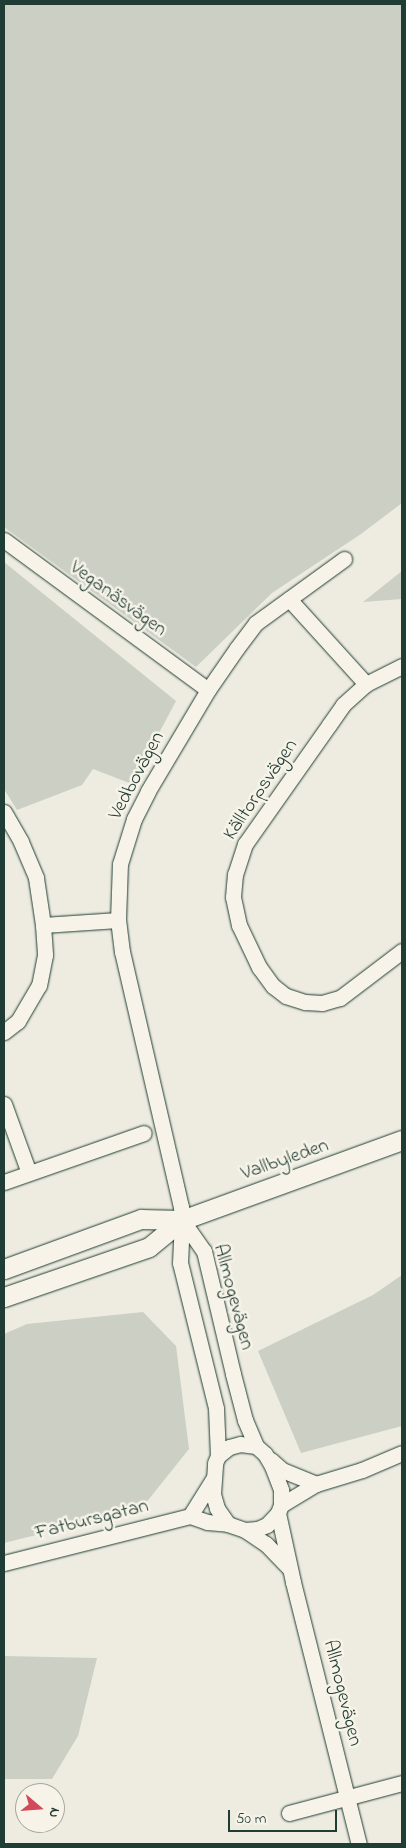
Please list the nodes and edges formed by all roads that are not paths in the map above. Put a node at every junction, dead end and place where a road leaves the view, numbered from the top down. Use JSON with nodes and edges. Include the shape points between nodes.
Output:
{"nodes":[{"id":1,"x":4,"y":540,"type":"edge"},
{"id":2,"x":344,"y":559,"type":"dead end"},
{"id":3,"x":289,"y":599,"type":"junction"},
{"id":4,"x":402,"y":666,"type":"edge"},
{"id":5,"x":366,"y":684,"type":"junction"},
{"id":6,"x":208,"y":690,"type":"junction"},
{"id":7,"x":4,"y":812,"type":"edge"},
{"id":8,"x":118,"y":920,"type":"junction"},
{"id":9,"x":43,"y":925,"type":"junction"},
{"id":10,"x":402,"y":951,"type":"edge"},
{"id":11,"x":4,"y":1032,"type":"edge"},
{"id":12,"x":4,"y":1104,"type":"edge"},
{"id":13,"x":144,"y":1133,"type":"dead end"},
{"id":14,"x":402,"y":1140,"type":"edge"},
{"id":15,"x":29,"y":1173,"type":"junction"},
{"id":16,"x":4,"y":1182,"type":"edge"},
{"id":17,"x":182,"y":1220,"type":"junction"},
{"id":18,"x":4,"y":1270,"type":"edge"},
{"id":19,"x":4,"y":1297,"type":"edge"},
{"id":20,"x":260,"y":1450,"type":"junction"},
{"id":21,"x":402,"y":1453,"type":"edge"},
{"id":22,"x":218,"y":1456,"type":"junction"},
{"id":23,"x":213,"y":1479,"type":"junction"},
{"id":24,"x":316,"y":1484,"type":"junction"},
{"id":25,"x":280,"y":1509,"type":"junction"},
{"id":26,"x":190,"y":1516,"type":"junction"},
{"id":27,"x":228,"y":1524,"type":"junction"},
{"id":28,"x":245,"y":1530,"type":"junction"},
{"id":29,"x":4,"y":1563,"type":"edge"},
{"id":30,"x":290,"y":1569,"type":"junction"},
{"id":31,"x":402,"y":1784,"type":"edge"},
{"id":32,"x":347,"y":1797,"type":"junction"},
{"id":33,"x":289,"y":1813,"type":"dead end"},
{"id":34,"x":359,"y":1844,"type":"edge"}],
"edges":[{"from":1,"to":6,"type":"street","name":"Veganäsvägen"},
{"from":2,"to":3,"type":"street","name":"Vedbovägen"},
{"from":3,"to":5,"type":"street"},
{"from":3,"to":6,"type":"street","name":"Vedbovägen","via":[[256,623]]},
{"from":4,"to":5,"type":"street","name":"Källtorpsvägen"},
{"from":5,"to":10,"type":"street","name":"Källtorpsvägen","via":[[343,705],[245,844],[235,874],[233,897],[239,925],[259,966],[286,996],[322,1003],[340,998]]},
{"from":6,"to":8,"type":"street","name":"Vedbovägen","via":[[134,819],[120,864]]},
{"from":7,"to":9,"type":"street","via":[[36,878]]},
{"from":8,"to":9,"type":"street"},
{"from":8,"to":17,"type":"street","name":"Vedbovägen","via":[[122,952]]},
{"from":9,"to":11,"type":"street","via":[[45,956],[39,985],[18,1021]]},
{"from":12,"to":15,"type":"street"},
{"from":13,"to":15,"type":"street"},
{"from":14,"to":17,"type":"main road","name":"Vallbyleden"},
{"from":15,"to":16,"type":"street"},
{"from":17,"to":18,"type":"main road","name":"Vallbyleden","via":[[141,1219]]},
{"from":17,"to":19,"type":"main road","name":"Vallbyleden","via":[[148,1247]]},
{"from":17,"to":20,"type":"street","name":"Allmogevägen","via":[[204,1250],[245,1420]]},
{"from":17,"to":22,"type":"street","name":"Allmogevägen","via":[[180,1263],[216,1408]]},
{"from":20,"to":22,"type":"street","via":[[240,1444],[229,1447]]},
{"from":20,"to":24,"type":"street","via":[[282,1470]]},
{"from":20,"to":25,"type":"street","via":[[277,1478],[281,1490]]},
{"from":21,"to":24,"type":"street"},
{"from":22,"to":23,"type":"street"},
{"from":23,"to":26,"type":"street"},
{"from":23,"to":27,"type":"street","via":[[217,1508]]},
{"from":24,"to":25,"type":"street"},
{"from":25,"to":28,"type":"street","via":[[267,1525]]},
{"from":25,"to":30,"type":"street","name":"Allmogevägen"},
{"from":26,"to":27,"type":"street","name":"Fatbursgatan"},
{"from":26,"to":29,"type":"street","name":"Fatbursgatan"},
{"from":27,"to":28,"type":"street"},
{"from":28,"to":30,"type":"street","name":"Allmogevägen","via":[[266,1544]]},
{"from":30,"to":32,"type":"street","name":"Allmogevägen"},
{"from":31,"to":32,"type":"street"},
{"from":32,"to":33,"type":"street"},
{"from":32,"to":34,"type":"street","name":"Allmogevägen"}]}
